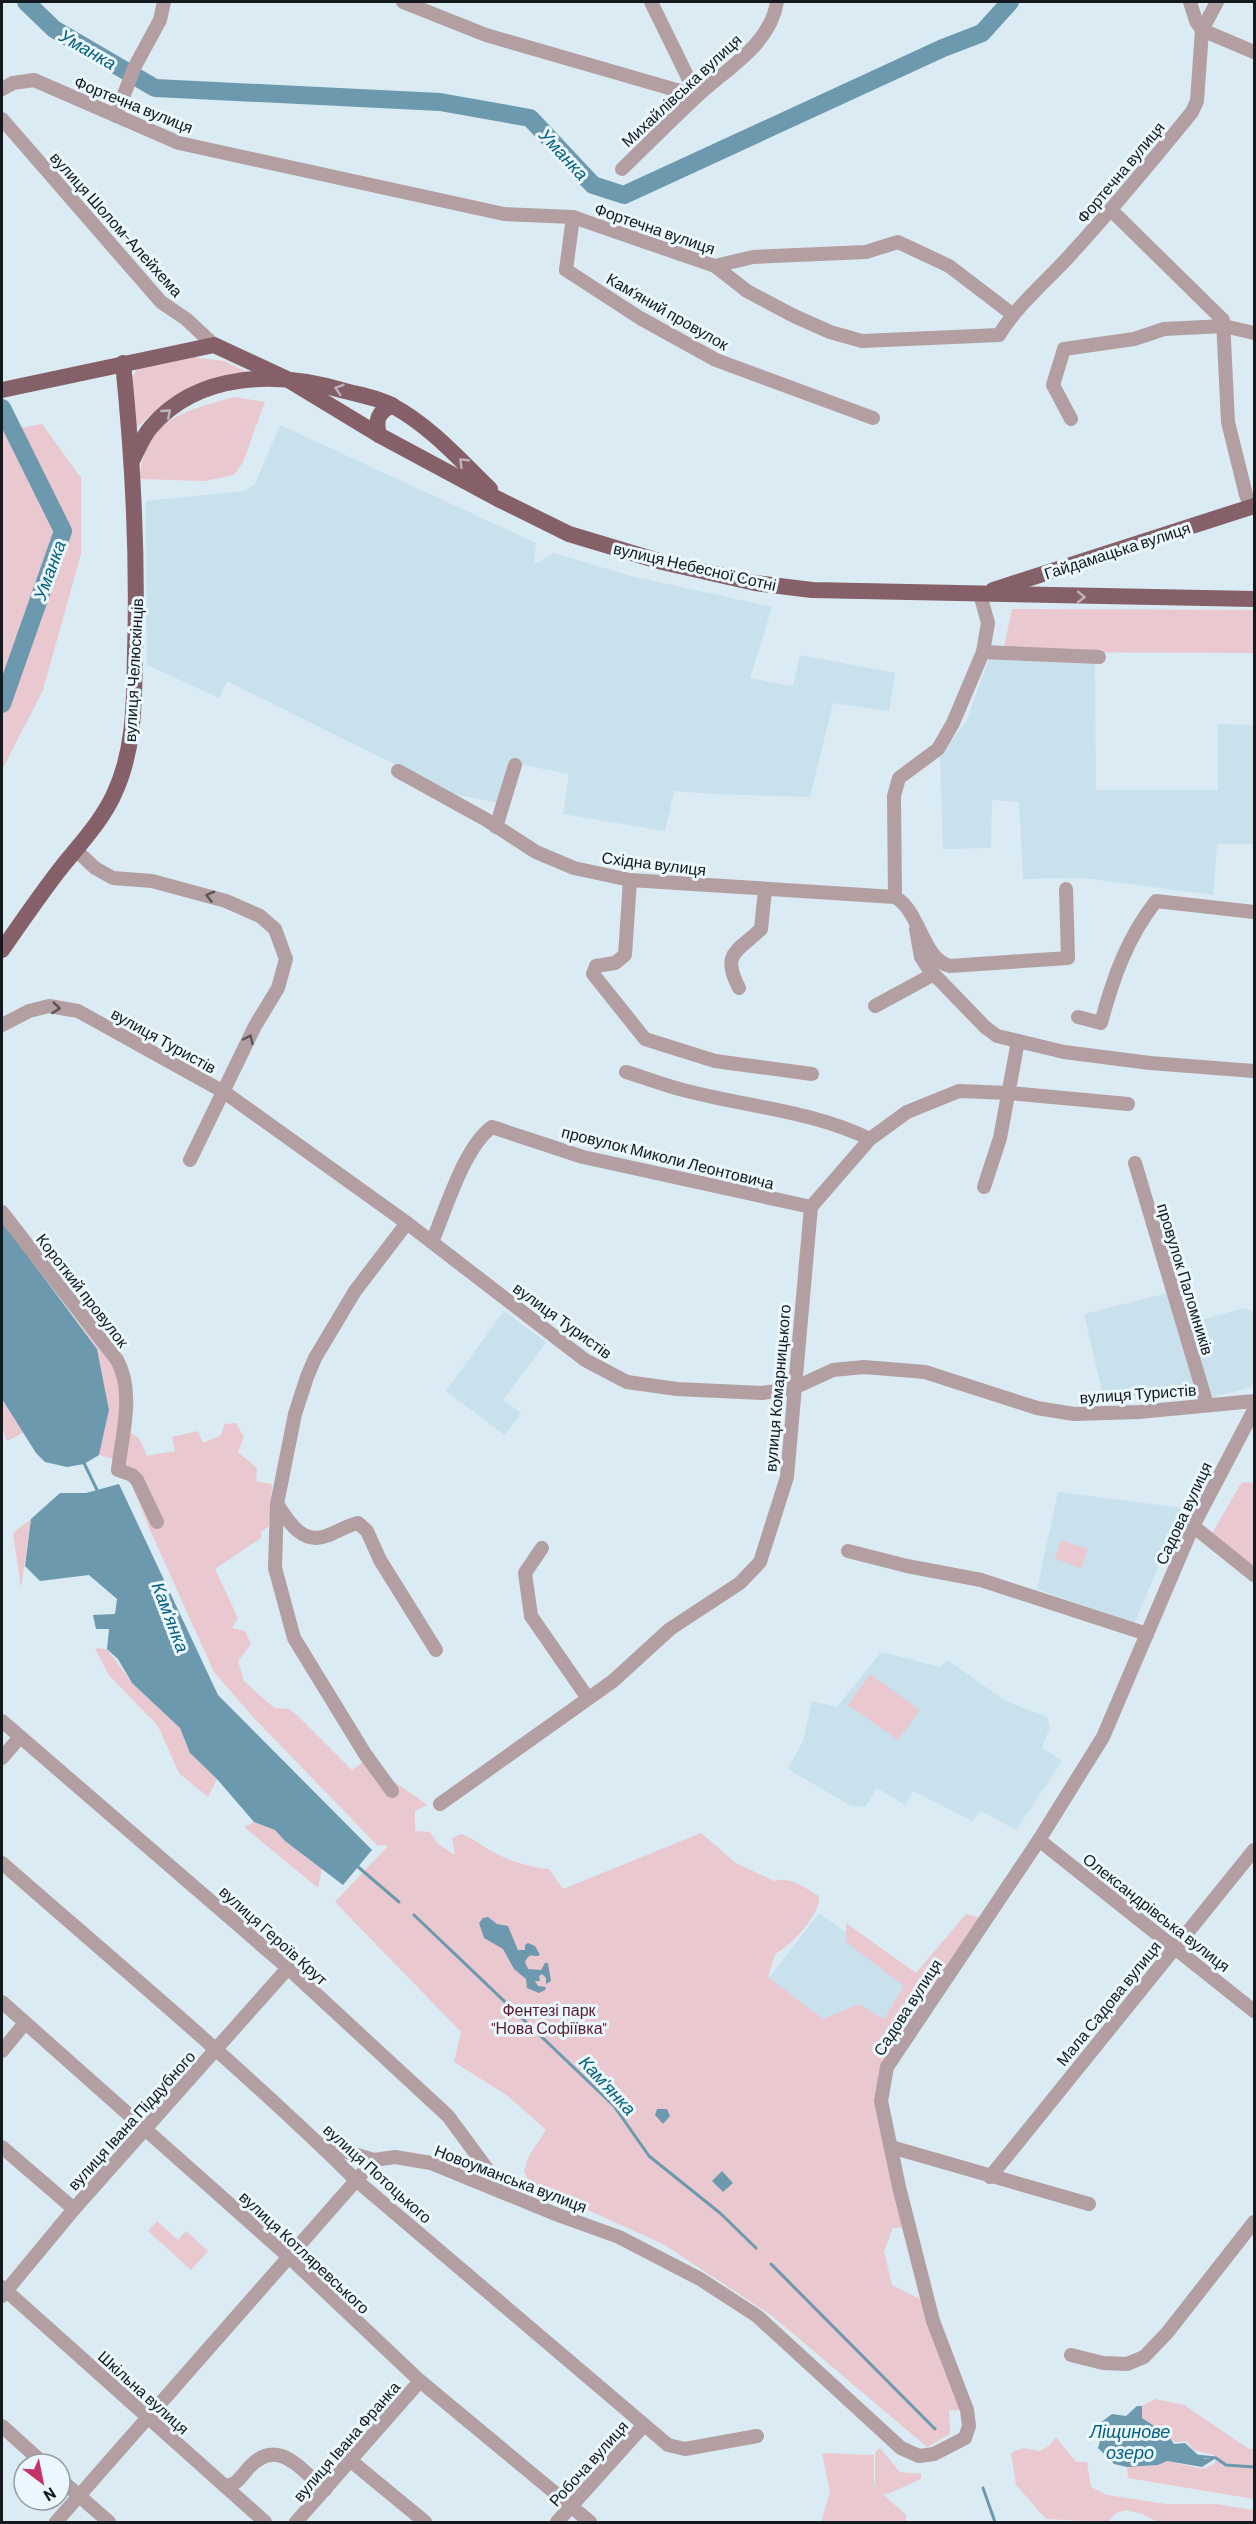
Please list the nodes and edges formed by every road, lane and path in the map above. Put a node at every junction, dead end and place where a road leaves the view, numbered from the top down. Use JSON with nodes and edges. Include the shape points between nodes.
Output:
{"nodes":[{"id":1,"x":164,"y":2,"type":"edge"},
{"id":2,"x":403,"y":2,"type":"edge"},
{"id":3,"x":651,"y":2,"type":"edge"},
{"id":4,"x":777,"y":2,"type":"edge"},
{"id":5,"x":1190,"y":2,"type":"edge"},
{"id":6,"x":1217,"y":2,"type":"edge"},
{"id":7,"x":1202,"y":30,"type":"junction"},
{"id":8,"x":1254,"y":52,"type":"edge"},
{"id":9,"x":2,"y":89,"type":"edge"},
{"id":10,"x":697,"y":96,"type":"junction"},
{"id":11,"x":116,"y":116,"type":"junction"},
{"id":12,"x":2,"y":119,"type":"edge"},
{"id":13,"x":622,"y":170,"type":"dead end"},
{"id":14,"x":1111,"y":210,"type":"junction"},
{"id":15,"x":573,"y":217,"type":"junction"},
{"id":16,"x":715,"y":266,"type":"junction"},
{"id":17,"x":1012,"y":314,"type":"junction"},
{"id":18,"x":1224,"y":326,"type":"junction"},
{"id":19,"x":1254,"y":333,"type":"edge"},
{"id":20,"x":214,"y":345,"type":"junction"},
{"id":21,"x":123,"y":363,"type":"junction"},
{"id":22,"x":285,"y":378,"type":"junction"},
{"id":23,"x":2,"y":390,"type":"edge"},
{"id":24,"x":392,"y":405,"type":"junction"},
{"id":25,"x":873,"y":418,"type":"dead end"},
{"id":26,"x":1071,"y":419,"type":"dead end"},
{"id":27,"x":379,"y":435,"type":"junction"},
{"id":28,"x":133,"y":459,"type":"junction"},
{"id":29,"x":505,"y":502,"type":"junction"},
{"id":30,"x":1253,"y":507,"type":"edge"},
{"id":31,"x":1045,"y":574,"type":"junction"},
{"id":32,"x":980,"y":594,"type":"junction"},
{"id":33,"x":1055,"y":596,"type":"junction"},
{"id":34,"x":1254,"y":599,"type":"edge"},
{"id":35,"x":983,"y":652,"type":"junction"},
{"id":36,"x":1099,"y":657,"type":"dead end"},
{"id":37,"x":515,"y":765,"type":"dead end"},
{"id":38,"x":398,"y":771,"type":"dead end"},
{"id":39,"x":496,"y":826,"type":"junction"},
{"id":40,"x":77,"y":851,"type":"junction"},
{"id":41,"x":630,"y":880,"type":"junction"},
{"id":42,"x":1066,"y":889,"type":"dead end"},
{"id":43,"x":765,"y":890,"type":"junction"},
{"id":44,"x":895,"y":897,"type":"junction"},
{"id":45,"x":1254,"y":912,"type":"edge"},
{"id":46,"x":916,"y":924,"type":"junction"},
{"id":47,"x":2,"y":950,"type":"edge"},
{"id":48,"x":934,"y":974,"type":"junction"},
{"id":49,"x":739,"y":988,"type":"dead end"},
{"id":50,"x":875,"y":1006,"type":"dead end"},
{"id":51,"x":1078,"y":1017,"type":"dead end"},
{"id":52,"x":2,"y":1025,"type":"edge"},
{"id":53,"x":1018,"y":1041,"type":"junction"},
{"id":54,"x":1254,"y":1071,"type":"edge"},
{"id":55,"x":626,"y":1072,"type":"dead end"},
{"id":56,"x":812,"y":1074,"type":"dead end"},
{"id":57,"x":224,"y":1092,"type":"junction"},
{"id":58,"x":1009,"y":1093,"type":"junction"},
{"id":59,"x":1128,"y":1104,"type":"dead end"},
{"id":60,"x":870,"y":1139,"type":"junction"},
{"id":61,"x":190,"y":1160,"type":"dead end"},
{"id":62,"x":1134,"y":1164,"type":"dead end"},
{"id":63,"x":984,"y":1187,"type":"dead end"},
{"id":64,"x":811,"y":1207,"type":"junction"},
{"id":65,"x":2,"y":1212,"type":"edge"},
{"id":66,"x":407,"y":1222,"type":"junction"},
{"id":67,"x":432,"y":1242,"type":"junction"},
{"id":68,"x":794,"y":1388,"type":"junction"},
{"id":69,"x":1254,"y":1401,"type":"edge"},
{"id":70,"x":1207,"y":1404,"type":"junction"},
{"id":71,"x":1254,"y":1410,"type":"edge"},
{"id":72,"x":277,"y":1504,"type":"junction"},
{"id":73,"x":157,"y":1522,"type":"dead end"},
{"id":74,"x":1193,"y":1526,"type":"junction"},
{"id":75,"x":542,"y":1548,"type":"dead end"},
{"id":76,"x":848,"y":1551,"type":"dead end"},
{"id":77,"x":1254,"y":1575,"type":"edge"},
{"id":78,"x":1147,"y":1634,"type":"junction"},
{"id":79,"x":436,"y":1650,"type":"dead end"},
{"id":80,"x":587,"y":1697,"type":"junction"},
{"id":81,"x":2,"y":1721,"type":"edge"},
{"id":82,"x":20,"y":1737,"type":"junction"},
{"id":83,"x":2,"y":1758,"type":"edge"},
{"id":84,"x":392,"y":1791,"type":"dead end"},
{"id":85,"x":440,"y":1804,"type":"dead end"},
{"id":86,"x":1038,"y":1840,"type":"junction"},
{"id":87,"x":1254,"y":1850,"type":"edge"},
{"id":88,"x":2,"y":1863,"type":"edge"},
{"id":89,"x":1175,"y":1946,"type":"junction"},
{"id":90,"x":288,"y":1968,"type":"junction"},
{"id":91,"x":2,"y":2002,"type":"edge"},
{"id":92,"x":1254,"y":2011,"type":"edge"},
{"id":93,"x":25,"y":2023,"type":"junction"},
{"id":94,"x":216,"y":2049,"type":"junction"},
{"id":95,"x":2,"y":2051,"type":"edge"},
{"id":96,"x":146,"y":2129,"type":"junction"},
{"id":97,"x":321,"y":2144,"type":"junction"},
{"id":98,"x":2,"y":2147,"type":"edge"},
{"id":99,"x":891,"y":2147,"type":"junction"},
{"id":100,"x":374,"y":2160,"type":"junction"},
{"id":101,"x":990,"y":2177,"type":"junction"},
{"id":102,"x":357,"y":2180,"type":"junction"},
{"id":103,"x":504,"y":2192,"type":"junction"},
{"id":104,"x":1089,"y":2204,"type":"dead end"},
{"id":105,"x":74,"y":2209,"type":"junction"},
{"id":106,"x":1254,"y":2222,"type":"edge"},
{"id":107,"x":288,"y":2257,"type":"junction"},
{"id":108,"x":3,"y":2291,"type":"edge"},
{"id":109,"x":1071,"y":2355,"type":"dead end"},
{"id":110,"x":420,"y":2381,"type":"junction"},
{"id":111,"x":148,"y":2417,"type":"junction"},
{"id":112,"x":644,"y":2425,"type":"junction"},
{"id":113,"x":2,"y":2426,"type":"edge"},
{"id":114,"x":756,"y":2436,"type":"dead end"},
{"id":115,"x":31,"y":2452,"type":"edge"},
{"id":116,"x":934,"y":2454,"type":"joint"},
{"id":117,"x":351,"y":2461,"type":"junction"},
{"id":118,"x":225,"y":2486,"type":"junction"},
{"id":119,"x":72,"y":2490,"type":"edge"},
{"id":120,"x":325,"y":2490,"type":"junction"},
{"id":121,"x":79,"y":2496,"type":"junction"},
{"id":122,"x":572,"y":2506,"type":"junction"},
{"id":123,"x":262,"y":2522,"type":"edge"},
{"id":124,"x":56,"y":2523,"type":"edge"},
{"id":125,"x":109,"y":2523,"type":"edge"},
{"id":126,"x":297,"y":2523,"type":"edge"},
{"id":127,"x":424,"y":2523,"type":"edge"},
{"id":128,"x":557,"y":2523,"type":"edge"},
{"id":129,"x":590,"y":2523,"type":"edge"}],
"edges":[{"from":1,"to":11,"type":"street","via":[[160,20],[134,68]]},
{"from":2,"to":10,"type":"street","via":[[486,35]]},
{"from":3,"to":10,"type":"street"},
{"from":4,"to":10,"type":"street","name":"Михайлівська вулиця","via":[[765,33]]},
{"from":5,"to":7,"type":"street","name":"Фортечна вулиця"},
{"from":6,"to":7,"type":"street"},
{"from":7,"to":8,"type":"street"},
{"from":7,"to":14,"type":"street","name":"Фортечна вулиця","via":[[1197,101],[1192,112]]},
{"from":9,"to":11,"type":"street","name":"Фортечна вулиця","via":[[34,80]]},
{"from":10,"to":13,"type":"street","name":"Михайлівська вулиця"},
{"from":11,"to":15,"type":"street","name":"Фортечна вулиця","via":[[179,142],[382,188],[504,214]]},
{"from":12,"to":20,"type":"street","name":"вулиця Шолом-Алейхема","via":[[161,302]]},
{"from":14,"to":17,"type":"street","name":"Фортечна вулиця"},
{"from":14,"to":18,"type":"street","via":[[1223,320]]},
{"from":15,"to":16,"type":"street","name":"Фортечна вулиця"},
{"from":15,"to":25,"type":"street","name":"Камʼяний провулок","via":[[566,270],[640,318],[716,360]]},
{"from":16,"to":17,"type":"street","via":[[753,257],[866,252],[898,242],[949,266]]},
{"from":16,"to":17,"type":"street","name":"Фортечна вулиця","via":[[747,291],[792,315],[862,341],[999,335]]},
{"from":18,"to":19,"type":"street"},
{"from":18,"to":26,"type":"street","via":[[1164,329],[1134,339],[1064,349],[1053,385]]},
{"from":18,"to":30,"type":"street","via":[[1228,422]]},
{"from":20,"to":21,"type":"main road"},
{"from":20,"to":22,"type":"main road"},
{"from":21,"to":23,"type":"main road"},
{"from":21,"to":28,"type":"main road","name":"вулиця Челюскінців"},
{"from":24,"to":22,"type":"main road","one_way":true,"via":[[318,382]]},
{"from":22,"to":27,"type":"main road","name":"вулиця Небесної Сотні"},
{"from":28,"to":22,"type":"main road","one_way":true,"via":[[150,428],[172,408],[207,387],[247,379]]},
{"from":24,"to":27,"type":"main road","via":[[378,416]]},
{"from":29,"to":24,"type":"main road","one_way":true,"via":[[439,439]]},
{"from":27,"to":29,"type":"main road","name":"вулиця Небесної Сотні"},
{"from":28,"to":40,"type":"main road","name":"вулиця Челюскінців","via":[[137,587],[134,720],[115,792]]},
{"from":29,"to":32,"type":"main road","name":"вулиця Небесної Сотні","via":[[583,539],[755,583],[812,590]]},
{"from":30,"to":31,"type":"main road","name":"Гайдамацька вулиця"},
{"from":31,"to":32,"type":"main road","name":"Гайдамацька вулиця"},
{"from":31,"to":33,"type":"main road"},
{"from":32,"to":33,"type":"main road","name":"вулиця Небесної Сотні"},
{"from":32,"to":35,"type":"street","via":[[988,623]]},
{"from":33,"to":34,"type":"main road","name":"вулиця Небесної Сотні","one_way":true},
{"from":35,"to":36,"type":"street"},
{"from":35,"to":44,"type":"street","via":[[938,748],[899,778],[894,796]]},
{"from":37,"to":39,"type":"street"},
{"from":38,"to":39,"type":"street","name":"Східна вулиця"},
{"from":39,"to":41,"type":"street","name":"Східна вулиця","via":[[559,864]]},
{"from":40,"to":47,"type":"main road","name":"вулиця Челюскінців"},
{"from":57,"to":40,"type":"street","one_way":true,"via":[[278,988],[286,959],[275,929],[260,915],[226,901],[152,881],[113,878]]},
{"from":41,"to":43,"type":"street","name":"Східна вулиця"},
{"from":41,"to":56,"type":"street","via":[[625,955],[615,963],[596,966],[593,974],[645,1039],[716,1061]]},
{"from":42,"to":46,"type":"street","via":[[1068,958],[950,966],[936,959]]},
{"from":43,"to":44,"type":"street","name":"Східна вулиця"},
{"from":43,"to":49,"type":"street","via":[[761,929],[734,951],[731,960]]},
{"from":44,"to":46,"type":"street","via":[[907,906]]},
{"from":45,"to":51,"type":"street","via":[[1156,901],[1137,925],[1109,992],[1101,1023]]},
{"from":46,"to":48,"type":"street","via":[[921,957]]},
{"from":48,"to":50,"type":"street"},
{"from":48,"to":53,"type":"street","via":[[985,1027],[997,1036]]},
{"from":52,"to":57,"type":"street","name":"вулиця Туристів","one_way":true,"via":[[49,1006],[78,1011]]},
{"from":53,"to":54,"type":"street","via":[[1064,1052],[1150,1063]]},
{"from":53,"to":58,"type":"street"},
{"from":55,"to":60,"type":"street","via":[[687,1091],[808,1115]]},
{"from":57,"to":61,"type":"street"},
{"from":57,"to":66,"type":"street","name":"вулиця Туристів"},
{"from":58,"to":59,"type":"street"},
{"from":58,"to":60,"type":"street","via":[[959,1091],[907,1112]]},
{"from":58,"to":63,"type":"street"},
{"from":60,"to":64,"type":"street"},
{"from":62,"to":70,"type":"street","name":"провулок Паломників"},
{"from":64,"to":67,"type":"street","name":"провулок Миколи Леонтовича","via":[[583,1157],[492,1127],[469,1153]]},
{"from":64,"to":68,"type":"street","name":"вулиця Комарницького"},
{"from":65,"to":73,"type":"street","name":"Короткий провулок","via":[[124,1374],[127,1395],[118,1470],[137,1480]]},
{"from":66,"to":67,"type":"street","name":"вулиця Туристів"},
{"from":66,"to":72,"type":"street","via":[[355,1291],[315,1358],[295,1414]]},
{"from":67,"to":68,"type":"street","name":"вулиця Туристів","via":[[585,1360],[627,1382],[762,1393]]},
{"from":68,"to":70,"type":"street","name":"вулиця Туристів","via":[[833,1370],[864,1367],[926,1372],[1037,1408],[1074,1414]]},
{"from":68,"to":80,"type":"street","name":"вулиця Комарницького","via":[[787,1477],[760,1562],[740,1583],[670,1629],[613,1681]]},
{"from":69,"to":70,"type":"street","name":"вулиця Туристів"},
{"from":71,"to":74,"type":"street","name":"Садова вулиця"},
{"from":72,"to":79,"type":"street","via":[[290,1525],[311,1537],[323,1537],[358,1523],[363,1526]]},
{"from":72,"to":84,"type":"street","via":[[275,1568],[294,1638],[364,1754]]},
{"from":74,"to":77,"type":"street"},
{"from":74,"to":78,"type":"street","name":"Садова вулиця"},
{"from":75,"to":80,"type":"street","via":[[525,1573],[531,1616]]},
{"from":76,"to":78,"type":"street","via":[[981,1580]]},
{"from":78,"to":86,"type":"street","name":"Садова вулиця","via":[[1103,1737]]},
{"from":80,"to":85,"type":"street","name":"вулиця Комарницького"},
{"from":81,"to":82,"type":"street","name":"вулиця Героїв Крут"},
{"from":82,"to":83,"type":"street"},
{"from":82,"to":90,"type":"street","name":"вулиця Героїв Крут"},
{"from":86,"to":89,"type":"street","name":"Олександрівська вулиця"},
{"from":86,"to":99,"type":"street","name":"Садова вулиця","via":[[886,2067],[881,2101]]},
{"from":87,"to":89,"type":"street","name":"Мала Садова вулиця"},
{"from":88,"to":94,"type":"street","name":"вулиця Потоцького"},
{"from":89,"to":92,"type":"street","name":"Олександрівська вулиця"},
{"from":89,"to":101,"type":"street","name":"Мала Садова вулиця"},
{"from":90,"to":94,"type":"street","name":"вулиця Івана Піддубного"},
{"from":90,"to":103,"type":"street","name":"вулиця Героїв Крут","via":[[448,2116]]},
{"from":91,"to":93,"type":"street","name":"вулиця Котляревського"},
{"from":93,"to":95,"type":"street"},
{"from":93,"to":96,"type":"street","name":"вулиця Котляревського"},
{"from":94,"to":96,"type":"street","name":"вулиця Івана Піддубного"},
{"from":94,"to":97,"type":"street","name":"вулиця Потоцького"},
{"from":96,"to":105,"type":"street","name":"вулиця Івана Піддубного"},
{"from":96,"to":107,"type":"street","name":"вулиця Котляревського"},
{"from":97,"to":100,"type":"street","name":"Новоуманська вулиця"},
{"from":97,"to":102,"type":"street","name":"вулиця Потоцького"},
{"from":98,"to":105,"type":"street"},
{"from":99,"to":101,"type":"street"},
{"from":99,"to":116,"type":"street","name":"Садова вулиця","via":[[933,2321],[968,2410],[965,2438]]},
{"from":100,"to":102,"type":"street"},
{"from":100,"to":103,"type":"street","name":"Новоуманська вулиця","via":[[395,2157],[431,2163]]},
{"from":101,"to":104,"type":"street"},
{"from":102,"to":107,"type":"street"},
{"from":102,"to":112,"type":"street","name":"вулиця Потоцького"},
{"from":103,"to":116,"type":"street","name":"Новоуманська вулиця","via":[[619,2237],[700,2278],[757,2316],[902,2448],[919,2456]]},
{"from":105,"to":108,"type":"street","name":"вулиця Івана Піддубного"},
{"from":106,"to":109,"type":"street","via":[[1144,2357],[1127,2364]]},
{"from":107,"to":110,"type":"street","name":"вулиця Котляревського"},
{"from":107,"to":111,"type":"street"},
{"from":108,"to":111,"type":"street","name":"Шкільна вулиця"},
{"from":110,"to":117,"type":"street","name":"вулиця Івана Франка"},
{"from":110,"to":122,"type":"street","name":"вулиця Котляревського"},
{"from":111,"to":118,"type":"street","name":"Шкільна вулиця"},
{"from":111,"to":121,"type":"street"},
{"from":112,"to":114,"type":"street","name":"вулиця Потоцького","via":[[668,2445],[685,2450]]},
{"from":112,"to":122,"type":"street","name":"Робоча вулиця"},
{"from":113,"to":115,"type":"street"},
{"from":117,"to":120,"type":"street","name":"вулиця Івана Франка"},
{"from":117,"to":127,"type":"street"},
{"from":118,"to":120,"type":"street","via":[[235,2484],[264,2454],[275,2453],[286,2457]]},
{"from":118,"to":123,"type":"street","name":"Шкільна вулиця"},
{"from":119,"to":121,"type":"street"},
{"from":120,"to":126,"type":"street","name":"вулиця Івана Франка"},
{"from":121,"to":124,"type":"street"},
{"from":121,"to":125,"type":"street"},
{"from":122,"to":128,"type":"street","name":"Робоча вулиця"},
{"from":122,"to":129,"type":"street","name":"вулиця Котляревського"}]}
